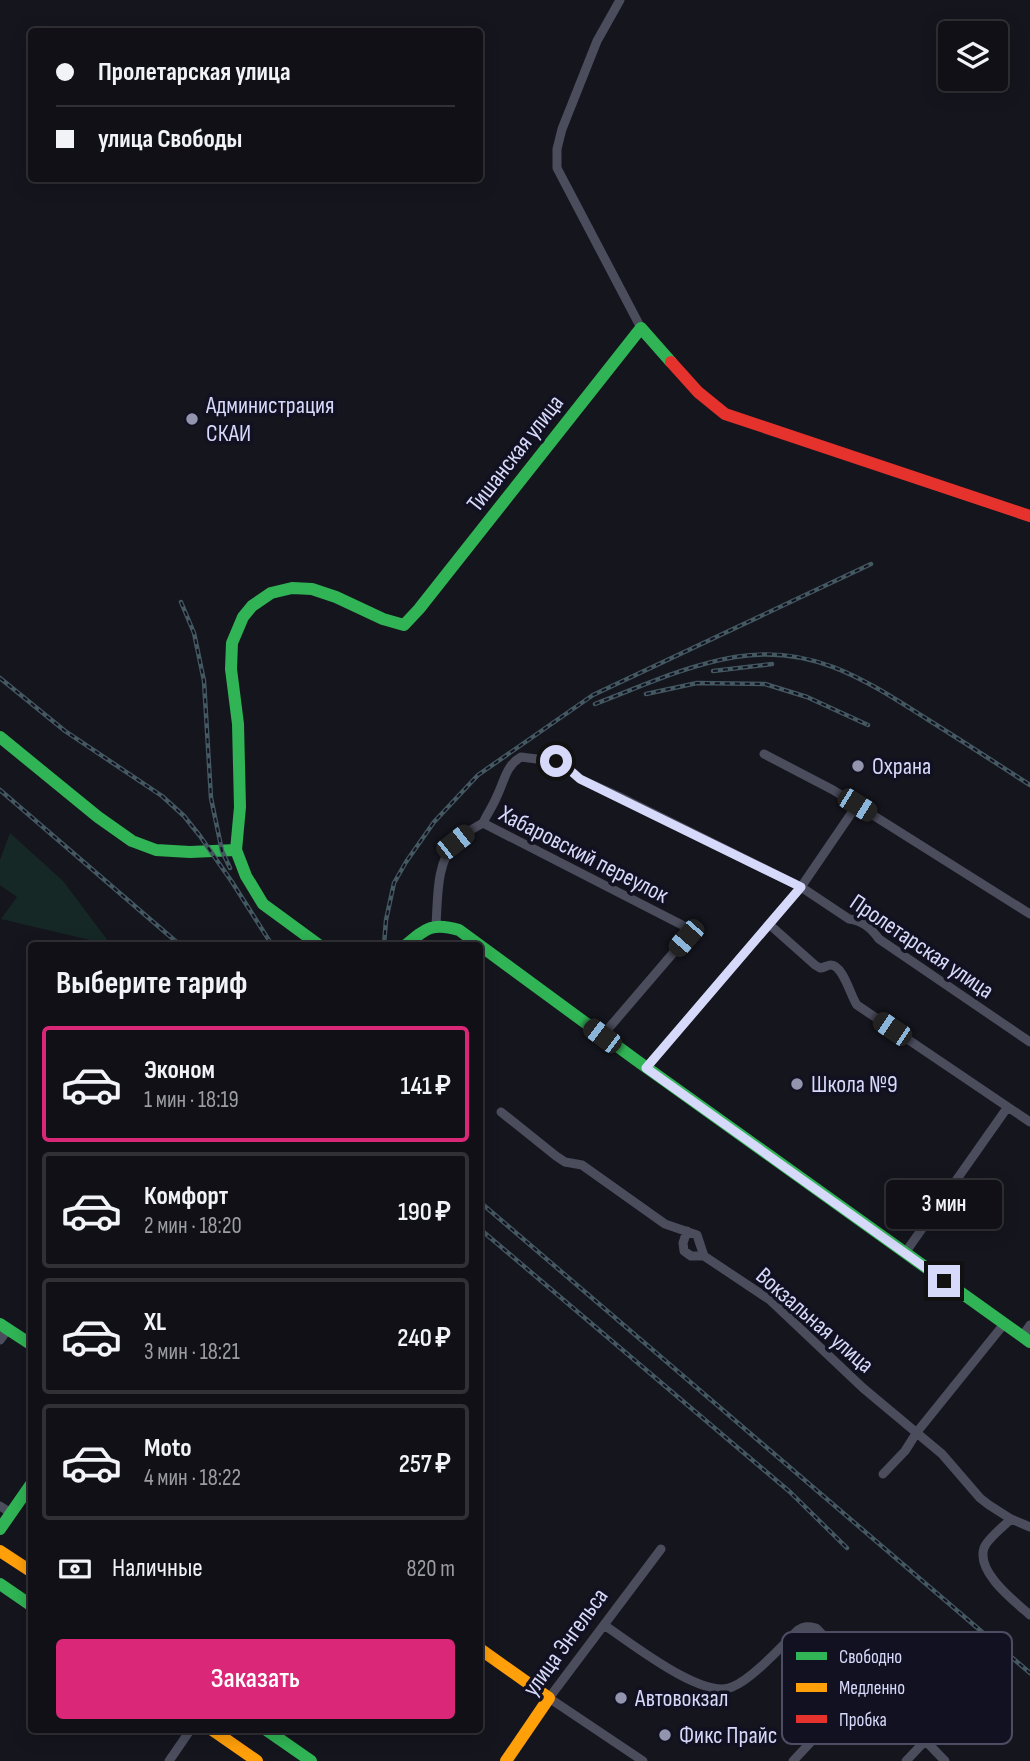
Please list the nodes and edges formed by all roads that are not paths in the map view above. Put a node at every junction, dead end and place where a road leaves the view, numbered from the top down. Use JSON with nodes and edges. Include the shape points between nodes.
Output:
{"nodes":[{"id":1,"x":620,"y":0,"type":"edge"},
{"id":2,"x":641,"y":328,"type":"junction"},
{"id":3,"x":1030,"y":516,"type":"edge"},
{"id":4,"x":0,"y":737,"type":"edge"},
{"id":5,"x":764,"y":754,"type":"dead end"},
{"id":6,"x":857,"y":805,"type":"junction"},
{"id":7,"x":483,"y":823,"type":"junction"},
{"id":8,"x":236,"y":850,"type":"junction"},
{"id":9,"x":801,"y":887,"type":"junction"},
{"id":10,"x":1030,"y":914,"type":"edge"},
{"id":11,"x":436,"y":924,"type":"junction"},
{"id":12,"x":770,"y":925,"type":"junction"},
{"id":13,"x":315,"y":942,"type":"edge"},
{"id":14,"x":411,"y":942,"type":"edge"},
{"id":15,"x":475,"y":942,"type":"edge"},
{"id":16,"x":483,"y":948,"type":"edge"},
{"id":17,"x":602,"y":1036,"type":"junction"},
{"id":18,"x":1030,"y":1042,"type":"edge"},
{"id":19,"x":646,"y":1068,"type":"junction"},
{"id":20,"x":1007,"y":1108,"type":"junction"},
{"id":21,"x":501,"y":1112,"type":"dead end"},
{"id":22,"x":1030,"y":1122,"type":"edge"},
{"id":23,"x":687,"y":1231,"type":"junction"},
{"id":24,"x":905,"y":1253,"type":"junction"},
{"id":25,"x":704,"y":1256,"type":"junction"},
{"id":26,"x":1004,"y":1324,"type":"junction"},
{"id":27,"x":1030,"y":1325,"type":"edge"},
{"id":28,"x":3,"y":1331,"type":"edge"},
{"id":29,"x":1026,"y":1339,"type":"edge"},
{"id":30,"x":28,"y":1343,"type":"edge"},
{"id":31,"x":917,"y":1432,"type":"junction"},
{"id":32,"x":883,"y":1474,"type":"dead end"},
{"id":33,"x":28,"y":1487,"type":"edge"},
{"id":34,"x":5,"y":1509,"type":"edge"},
{"id":35,"x":1011,"y":1519,"type":"junction"},
{"id":36,"x":1030,"y":1527,"type":"edge"},
{"id":37,"x":0,"y":1529,"type":"edge"},
{"id":38,"x":661,"y":1549,"type":"dead end"},
{"id":39,"x":0,"y":1550,"type":"edge"},
{"id":40,"x":28,"y":1569,"type":"edge"},
{"id":41,"x":0,"y":1584,"type":"edge"},
{"id":42,"x":28,"y":1603,"type":"edge"},
{"id":43,"x":1030,"y":1615,"type":"edge"},
{"id":44,"x":604,"y":1625,"type":"junction"},
{"id":45,"x":796,"y":1632,"type":"edge"},
{"id":46,"x":820,"y":1632,"type":"edge"},
{"id":47,"x":782,"y":1645,"type":"edge"},
{"id":48,"x":483,"y":1651,"type":"edge"},
{"id":49,"x":549,"y":1698,"type":"junction"},
{"id":50,"x":188,"y":1733,"type":"edge"},
{"id":51,"x":217,"y":1733,"type":"edge"},
{"id":52,"x":271,"y":1733,"type":"edge"},
{"id":53,"x":809,"y":1744,"type":"edge"},
{"id":54,"x":922,"y":1744,"type":"edge"},
{"id":55,"x":930,"y":1744,"type":"edge"},
{"id":56,"x":169,"y":1761,"type":"edge"},
{"id":57,"x":257,"y":1761,"type":"edge"},
{"id":58,"x":311,"y":1761,"type":"edge"},
{"id":59,"x":506,"y":1761,"type":"edge"},
{"id":60,"x":643,"y":1761,"type":"edge"},
{"id":61,"x":793,"y":1761,"type":"edge"},
{"id":62,"x":906,"y":1761,"type":"edge"},
{"id":63,"x":945,"y":1761,"type":"edge"}],
"edges":[{"from":1,"to":2,"type":"street","via":[[597,41],[562,129],[557,168]]},
{"from":2,"to":3,"type":"main road","via":[[725,415]]},
{"from":2,"to":8,"type":"main road","name":"Тишанская улица","via":[[404,625],[312,589],[292,588],[271,593],[243,617],[232,643],[231,669],[238,724]]},
{"from":4,"to":8,"type":"main road","via":[[132,841],[156,850]]},
{"from":5,"to":6,"type":"street"},
{"from":6,"to":9,"type":"street"},
{"from":6,"to":10,"type":"street"},
{"from":7,"to":9,"type":"street","name":"Пролетарская улица","via":[[518,758],[560,762],[580,779]]},
{"from":7,"to":11,"type":"street","name":"Хабаровский переулок","via":[[455,842],[446,857]]},
{"from":7,"to":17,"type":"street","name":"Хабаровский переулок","via":[[687,929],[686,938]]},
{"from":8,"to":13,"type":"main road","via":[[263,904]]},
{"from":9,"to":12,"type":"street"},
{"from":9,"to":18,"type":"street","name":"Пролетарская улица","via":[[849,919],[866,924],[879,939]]},
{"from":11,"to":14,"type":"main road"},
{"from":11,"to":15,"type":"main road","via":[[459,930]]},
{"from":12,"to":19,"type":"street"},
{"from":12,"to":20,"type":"street","via":[[815,965],[837,967],[857,1005]]},
{"from":16,"to":17,"type":"main road"},
{"from":17,"to":19,"type":"main road"},
{"from":19,"to":24,"type":"main road"},
{"from":20,"to":22,"type":"street"},
{"from":20,"to":24,"type":"street"},
{"from":21,"to":23,"type":"street","via":[[556,1156],[582,1165],[665,1224]]},
{"from":23,"to":25,"type":"street","name":"Вокзальная улица","via":[[697,1235]]},
{"from":23,"to":25,"type":"street","via":[[684,1251]]},
{"from":24,"to":26,"type":"main road"},
{"from":25,"to":31,"type":"street","name":"Вокзальная улица","via":[[770,1300]]},
{"from":26,"to":29,"type":"main road"},
{"from":26,"to":31,"type":"street"},
{"from":27,"to":29,"type":"street"},
{"from":28,"to":30,"type":"main road"},
{"from":31,"to":32,"type":"street"},
{"from":31,"to":35,"type":"street","name":"Вокзальная улица","via":[[989,1506]]},
{"from":33,"to":34,"type":"main road"},
{"from":34,"to":37,"type":"main road"},
{"from":35,"to":36,"type":"street","name":"Вокзальная улица"},
{"from":35,"to":43,"type":"street","via":[[983,1549],[984,1562],[986,1571]]},
{"from":38,"to":44,"type":"street","name":"улица Энгельса"},
{"from":39,"to":40,"type":"main road"},
{"from":41,"to":42,"type":"main road"},
{"from":44,"to":47,"type":"street","via":[[685,1679],[709,1689],[728,1689],[742,1682]]},
{"from":44,"to":49,"type":"street","name":"улица Энгельса"},
{"from":45,"to":46,"type":"street","via":[[809,1626]]},
{"from":48,"to":49,"type":"main road"},
{"from":49,"to":59,"type":"main road","name":"улица Энгельса"},
{"from":49,"to":60,"type":"street"},
{"from":50,"to":56,"type":"street"},
{"from":51,"to":57,"type":"main road"},
{"from":52,"to":58,"type":"main road"},
{"from":53,"to":61,"type":"street"},
{"from":54,"to":62,"type":"street"},
{"from":55,"to":63,"type":"street"}]}
